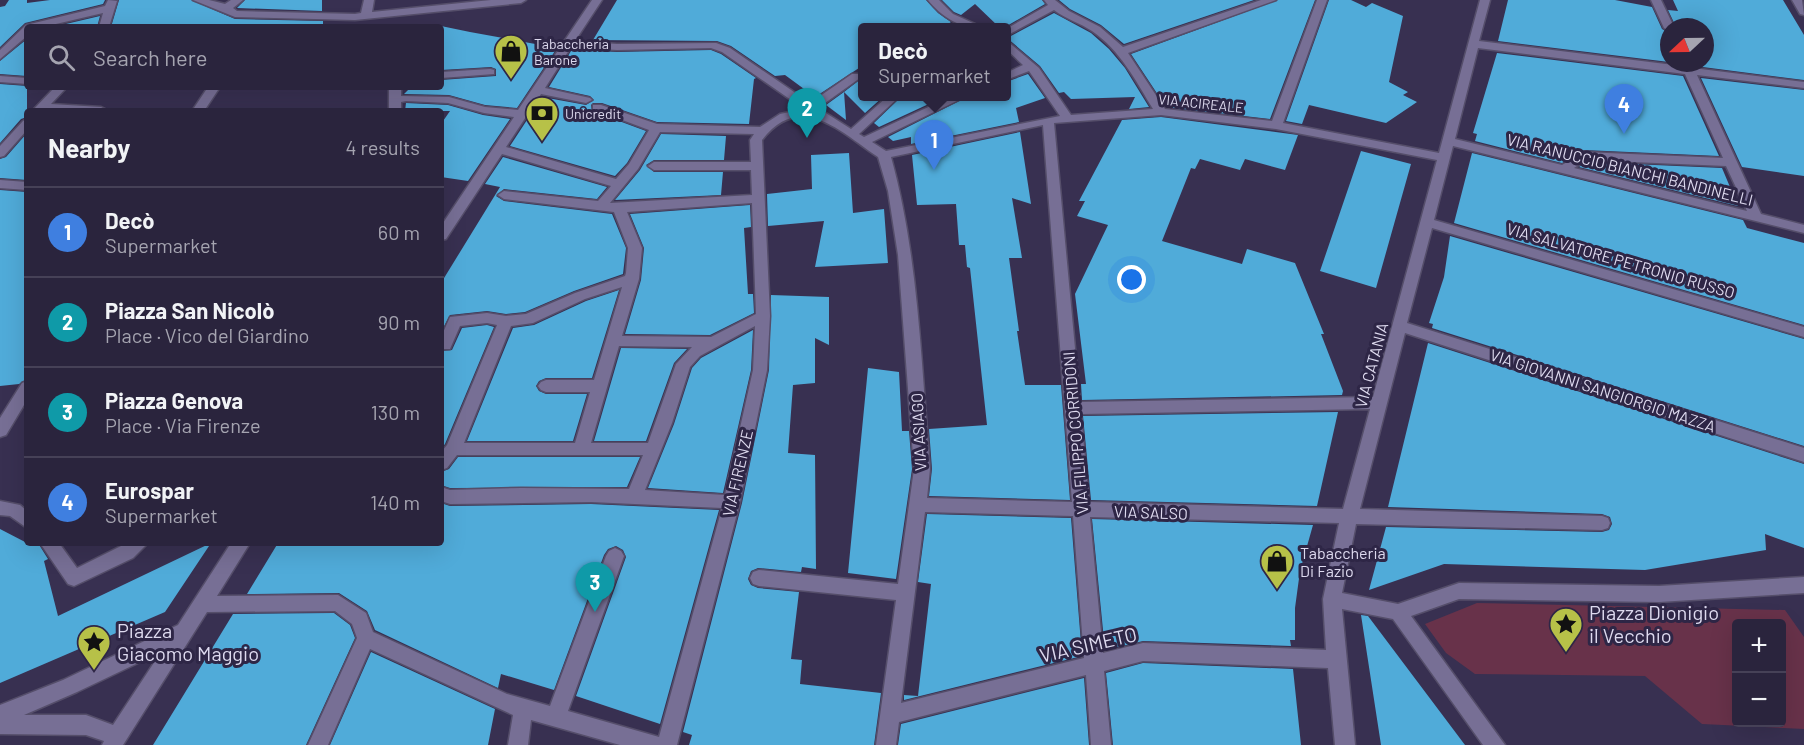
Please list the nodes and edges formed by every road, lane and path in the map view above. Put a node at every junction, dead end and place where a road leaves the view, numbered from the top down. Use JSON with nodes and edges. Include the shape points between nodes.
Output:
{"nodes":[{"id":1,"x":198,"y":0,"type":"edge"},
{"id":2,"x":238,"y":0,"type":"edge"},
{"id":3,"x":369,"y":0,"type":"edge"},
{"id":4,"x":521,"y":0,"type":"edge"},
{"id":5,"x":597,"y":0,"type":"edge"},
{"id":6,"x":933,"y":0,"type":"edge"},
{"id":7,"x":1271,"y":0,"type":"edge"},
{"id":8,"x":1322,"y":0,"type":"edge"},
{"id":9,"x":1485,"y":0,"type":"edge"},
{"id":10,"x":1656,"y":0,"type":"edge"},
{"id":11,"x":1797,"y":0,"type":"edge"},
{"id":12,"x":1052,"y":3,"type":"edge"},
{"id":13,"x":112,"y":4,"type":"edge"},
{"id":14,"x":226,"y":8,"type":"junction"},
{"id":15,"x":1804,"y":12,"type":"edge"},
{"id":16,"x":380,"y":14,"type":"junction"},
{"id":17,"x":360,"y":16,"type":"junction"},
{"id":18,"x":1664,"y":18,"type":"edge"},
{"id":19,"x":963,"y":23,"type":"edge"},
{"id":20,"x":42,"y":24,"type":"edge"},
{"id":21,"x":105,"y":24,"type":"edge"},
{"id":22,"x":382,"y":24,"type":"edge"},
{"id":23,"x":1011,"y":30,"type":"edge"},
{"id":24,"x":24,"y":32,"type":"edge"},
{"id":25,"x":569,"y":44,"type":"junction"},
{"id":26,"x":1474,"y":44,"type":"junction"},
{"id":27,"x":1011,"y":48,"type":"edge"},
{"id":28,"x":1122,"y":51,"type":"junction"},
{"id":29,"x":0,"y":56,"type":"edge"},
{"id":30,"x":1660,"y":64,"type":"edge"},
{"id":31,"x":1030,"y":66,"type":"junction"},
{"id":32,"x":1714,"y":71,"type":"edge"},
{"id":33,"x":490,"y":72,"type":"dead end"},
{"id":34,"x":1689,"y":72,"type":"edge"},
{"id":35,"x":444,"y":75,"type":"edge"},
{"id":36,"x":856,"y":75,"type":"dead end"},
{"id":37,"x":1011,"y":75,"type":"edge"},
{"id":38,"x":0,"y":79,"type":"edge"},
{"id":39,"x":24,"y":81,"type":"edge"},
{"id":40,"x":1804,"y":85,"type":"edge"},
{"id":41,"x":59,"y":90,"type":"edge"},
{"id":42,"x":211,"y":90,"type":"edge"},
{"id":43,"x":419,"y":90,"type":"edge"},
{"id":44,"x":538,"y":90,"type":"junction"},
{"id":45,"x":398,"y":98,"type":"edge"},
{"id":46,"x":586,"y":100,"type":"dead end"},
{"id":47,"x":889,"y":101,"type":"edge"},
{"id":48,"x":951,"y":101,"type":"edge"},
{"id":49,"x":41,"y":108,"type":"edge"},
{"id":50,"x":200,"y":108,"type":"edge"},
{"id":51,"x":597,"y":108,"type":"dead end"},
{"id":52,"x":815,"y":111,"type":"junction"},
{"id":53,"x":1161,"y":112,"type":"junction"},
{"id":54,"x":522,"y":114,"type":"junction"},
{"id":55,"x":1067,"y":117,"type":"junction"},
{"id":56,"x":1048,"y":120,"type":"junction"},
{"id":57,"x":1276,"y":125,"type":"junction"},
{"id":58,"x":24,"y":126,"type":"edge"},
{"id":59,"x":656,"y":128,"type":"junction"},
{"id":60,"x":762,"y":131,"type":"junction"},
{"id":61,"x":852,"y":134,"type":"junction"},
{"id":62,"x":1449,"y":141,"type":"junction"},
{"id":63,"x":863,"y":142,"type":"junction"},
{"id":64,"x":499,"y":149,"type":"junction"},
{"id":65,"x":0,"y":153,"type":"edge"},
{"id":66,"x":884,"y":155,"type":"junction"},
{"id":67,"x":1444,"y":158,"type":"junction"},
{"id":68,"x":1731,"y":162,"type":"junction"},
{"id":69,"x":654,"y":166,"type":"dead end"},
{"id":70,"x":757,"y":166,"type":"junction"},
{"id":71,"x":1564,"y":169,"type":"junction"},
{"id":72,"x":0,"y":184,"type":"edge"},
{"id":73,"x":618,"y":184,"type":"junction"},
{"id":74,"x":24,"y":186,"type":"edge"},
{"id":75,"x":504,"y":195,"type":"dead end"},
{"id":76,"x":757,"y":199,"type":"junction"},
{"id":77,"x":601,"y":206,"type":"junction"},
{"id":78,"x":619,"y":208,"type":"junction"},
{"id":79,"x":1756,"y":217,"type":"junction"},
{"id":80,"x":1427,"y":222,"type":"junction"},
{"id":81,"x":1804,"y":229,"type":"edge"},
{"id":82,"x":444,"y":232,"type":"edge"},
{"id":83,"x":632,"y":279,"type":"junction"},
{"id":84,"x":763,"y":316,"type":"junction"},
{"id":85,"x":506,"y":321,"type":"junction"},
{"id":86,"x":1401,"y":326,"type":"junction"},
{"id":87,"x":1804,"y":332,"type":"edge"},
{"id":88,"x":615,"y":341,"type":"junction"},
{"id":89,"x":712,"y":342,"type":"junction"},
{"id":90,"x":446,"y":345,"type":"dead end"},
{"id":91,"x":546,"y":386,"type":"dead end"},
{"id":92,"x":600,"y":386,"type":"junction"},
{"id":93,"x":24,"y":392,"type":"edge"},
{"id":94,"x":1379,"y":403,"type":"junction"},
{"id":95,"x":1072,"y":408,"type":"junction"},
{"id":96,"x":0,"y":431,"type":"edge"},
{"id":97,"x":453,"y":449,"type":"junction"},
{"id":98,"x":653,"y":449,"type":"junction"},
{"id":99,"x":581,"y":450,"type":"junction"},
{"id":100,"x":1804,"y":455,"type":"edge"},
{"id":101,"x":444,"y":460,"type":"edge"},
{"id":102,"x":444,"y":495,"type":"edge"},
{"id":103,"x":635,"y":495,"type":"junction"},
{"id":104,"x":732,"y":502,"type":"junction"},
{"id":105,"x":918,"y":505,"type":"junction"},
{"id":106,"x":0,"y":508,"type":"edge"},
{"id":107,"x":1082,"y":510,"type":"junction"},
{"id":108,"x":24,"y":518,"type":"edge"},
{"id":109,"x":1349,"y":518,"type":"junction"},
{"id":110,"x":1602,"y":524,"type":"dead end"},
{"id":111,"x":51,"y":546,"type":"edge"},
{"id":112,"x":239,"y":546,"type":"edge"},
{"id":113,"x":133,"y":548,"type":"edge"},
{"id":114,"x":615,"y":556,"type":"dead end"},
{"id":115,"x":759,"y":578,"type":"dead end"},
{"id":116,"x":1804,"y":585,"type":"edge"},
{"id":117,"x":907,"y":593,"type":"junction"},
{"id":118,"x":1332,"y":599,"type":"junction"},
{"id":119,"x":201,"y":604,"type":"junction"},
{"id":120,"x":1398,"y":612,"type":"junction"},
{"id":121,"x":183,"y":632,"type":"junction"},
{"id":122,"x":366,"y":638,"type":"junction"},
{"id":123,"x":1336,"y":659,"type":"junction"},
{"id":124,"x":1094,"y":664,"type":"junction"},
{"id":125,"x":514,"y":706,"type":"junction"},
{"id":126,"x":0,"y":715,"type":"edge"},
{"id":127,"x":890,"y":715,"type":"junction"},
{"id":128,"x":556,"y":717,"type":"junction"},
{"id":129,"x":0,"y":724,"type":"edge"},
{"id":130,"x":115,"y":741,"type":"edge"},
{"id":131,"x":664,"y":744,"type":"edge"},
{"id":132,"x":318,"y":745,"type":"edge"},
{"id":133,"x":518,"y":745,"type":"edge"},
{"id":134,"x":886,"y":745,"type":"edge"},
{"id":135,"x":1101,"y":745,"type":"edge"},
{"id":136,"x":1345,"y":745,"type":"edge"},
{"id":137,"x":1495,"y":745,"type":"edge"}],
"edges":[{"from":1,"to":14,"type":"street"},
{"from":2,"to":14,"type":"street"},
{"from":3,"to":17,"type":"street"},
{"from":4,"to":16,"type":"street"},
{"from":5,"to":25,"type":"street"},
{"from":6,"to":19,"type":"street"},
{"from":7,"to":28,"type":"street"},
{"from":8,"to":57,"type":"street"},
{"from":9,"to":26,"type":"street","name":"VIA CATANIA"},
{"from":10,"to":18,"type":"street"},
{"from":11,"to":15,"type":"street"},
{"from":12,"to":23,"type":"street"},
{"from":12,"to":28,"type":"street"},
{"from":13,"to":20,"type":"street"},
{"from":13,"to":21,"type":"street"},
{"from":14,"to":17,"type":"street","via":[[235,15]]},
{"from":16,"to":17,"type":"street"},
{"from":16,"to":22,"type":"street"},
{"from":24,"to":29,"type":"street"},
{"from":25,"to":44,"type":"street"},
{"from":25,"to":52,"type":"street","via":[[712,45],[726,50]]},
{"from":26,"to":30,"type":"street"},
{"from":26,"to":62,"type":"street","name":"VIA CATANIA"},
{"from":27,"to":31,"type":"street"},
{"from":28,"to":53,"type":"street"},
{"from":31,"to":37,"type":"street"},
{"from":31,"to":55,"type":"street"},
{"from":32,"to":40,"type":"street"},
{"from":33,"to":35,"type":"street"},
{"from":34,"to":68,"type":"street"},
{"from":36,"to":52,"type":"street","via":[[821,101]]},
{"from":38,"to":39,"type":"street"},
{"from":41,"to":49,"type":"street"},
{"from":42,"to":50,"type":"street"},
{"from":43,"to":45,"type":"street"},
{"from":44,"to":46,"type":"street"},
{"from":44,"to":54,"type":"street"},
{"from":45,"to":54,"type":"street","via":[[449,100],[484,110]]},
{"from":47,"to":61,"type":"street"},
{"from":48,"to":63,"type":"street"},
{"from":51,"to":59,"type":"street"},
{"from":52,"to":60,"type":"street","via":[[783,115]]},
{"from":52,"to":61,"type":"street"},
{"from":53,"to":55,"type":"street","name":"VIA ACIREALE"},
{"from":53,"to":57,"type":"street","name":"VIA ACIREALE"},
{"from":54,"to":64,"type":"street"},
{"from":55,"to":56,"type":"street","name":"VIA ACIREALE"},
{"from":56,"to":66,"type":"street","name":"VIA ACIREALE"},
{"from":56,"to":95,"type":"street","name":"VIA FILIPPO CORRIDONI"},
{"from":57,"to":67,"type":"street","name":"VIA ACIREALE"},
{"from":58,"to":65,"type":"street"},
{"from":59,"to":60,"type":"street"},
{"from":59,"to":73,"type":"street","via":[[634,166]]},
{"from":60,"to":70,"type":"street","name":"VIA FIRENZE","via":[[756,140]]},
{"from":61,"to":63,"type":"street"},
{"from":62,"to":67,"type":"street","name":"VIA CATANIA"},
{"from":62,"to":71,"type":"street","name":"VIA RANUCCIO BIANCHI BANDINELLI"},
{"from":63,"to":66,"type":"street"},
{"from":64,"to":73,"type":"street"},
{"from":64,"to":82,"type":"street"},
{"from":66,"to":105,"type":"street","name":"VIA ASIAGO","via":[[905,255],[922,469]]},
{"from":67,"to":80,"type":"street","name":"VIA CATANIA"},
{"from":68,"to":71,"type":"street","via":[[1584,156]]},
{"from":68,"to":79,"type":"street"},
{"from":69,"to":70,"type":"street"},
{"from":70,"to":76,"type":"street","name":"VIA FIRENZE"},
{"from":71,"to":79,"type":"street","name":"VIA RANUCCIO BIANCHI BANDINELLI"},
{"from":72,"to":74,"type":"street"},
{"from":73,"to":77,"type":"street"},
{"from":75,"to":77,"type":"street"},
{"from":76,"to":78,"type":"street"},
{"from":76,"to":84,"type":"street","name":"VIA FIRENZE"},
{"from":77,"to":78,"type":"street"},
{"from":78,"to":83,"type":"street","via":[[635,248]]},
{"from":79,"to":81,"type":"street","name":"VIA RANUCCIO BIANCHI BANDINELLI"},
{"from":80,"to":86,"type":"street","name":"VIA CATANIA"},
{"from":80,"to":87,"type":"street","name":"VIA SALVATORE PETRONIO RUSSO"},
{"from":83,"to":85,"type":"street","via":[[528,319]]},
{"from":83,"to":88,"type":"street"},
{"from":84,"to":89,"type":"street"},
{"from":84,"to":104,"type":"street","name":"VIA FIRENZE","via":[[760,370]]},
{"from":85,"to":90,"type":"street","via":[[455,321]]},
{"from":85,"to":97,"type":"street"},
{"from":86,"to":94,"type":"street","name":"VIA CATANIA"},
{"from":86,"to":100,"type":"street","name":"VIA GIOVANNI SANGIORGIO MAZZA"},
{"from":88,"to":89,"type":"street"},
{"from":88,"to":92,"type":"street"},
{"from":89,"to":98,"type":"street","via":[[683,364]]},
{"from":91,"to":92,"type":"street"},
{"from":92,"to":99,"type":"street"},
{"from":93,"to":96,"type":"street"},
{"from":94,"to":95,"type":"street"},
{"from":94,"to":109,"type":"street","name":"VIA CATANIA"},
{"from":95,"to":107,"type":"street","name":"VIA FILIPPO CORRIDONI"},
{"from":97,"to":99,"type":"street"},
{"from":97,"to":101,"type":"street"},
{"from":98,"to":99,"type":"street"},
{"from":98,"to":103,"type":"street"},
{"from":102,"to":103,"type":"street"},
{"from":103,"to":104,"type":"street"},
{"from":104,"to":131,"type":"street","name":"VIA FIRENZE"},
{"from":105,"to":107,"type":"street","name":"VIA SALSO"},
{"from":105,"to":117,"type":"street","name":"VIA ASIAGO"},
{"from":106,"to":108,"type":"street","via":[[14,510]]},
{"from":107,"to":109,"type":"street","name":"VIA SALSO"},
{"from":107,"to":124,"type":"street","name":"VIA FILIPPO CORRIDONI"},
{"from":109,"to":110,"type":"street","name":"VIA SALSO"},
{"from":109,"to":118,"type":"street","name":"VIA CATANIA"},
{"from":111,"to":113,"type":"street","via":[[74,578]]},
{"from":112,"to":119,"type":"street"},
{"from":114,"to":128,"type":"street"},
{"from":115,"to":117,"type":"street"},
{"from":116,"to":120,"type":"street","via":[[1659,594],[1459,591]]},
{"from":117,"to":127,"type":"street","name":"VIA ASIAGO"},
{"from":118,"to":120,"type":"street"},
{"from":118,"to":123,"type":"street","name":"VIA CATANIA"},
{"from":119,"to":121,"type":"street"},
{"from":119,"to":122,"type":"street","via":[[338,603],[360,619]]},
{"from":120,"to":137,"type":"street"},
{"from":121,"to":126,"type":"street"},
{"from":121,"to":130,"type":"street"},
{"from":122,"to":125,"type":"street"},
{"from":122,"to":132,"type":"street"},
{"from":123,"to":124,"type":"street","name":"VIA SIMETO","via":[[1143,652]]},
{"from":123,"to":136,"type":"street","name":"VIA CATANIA"},
{"from":124,"to":127,"type":"street","name":"VIA SIMETO"},
{"from":124,"to":135,"type":"street","name":"VIA FILIPPO CORRIDONI"},
{"from":125,"to":128,"type":"street"},
{"from":125,"to":133,"type":"street"},
{"from":127,"to":134,"type":"street","name":"VIA ASIAGO"},
{"from":128,"to":131,"type":"street"},
{"from":129,"to":130,"type":"street","via":[[86,725]]}]}
